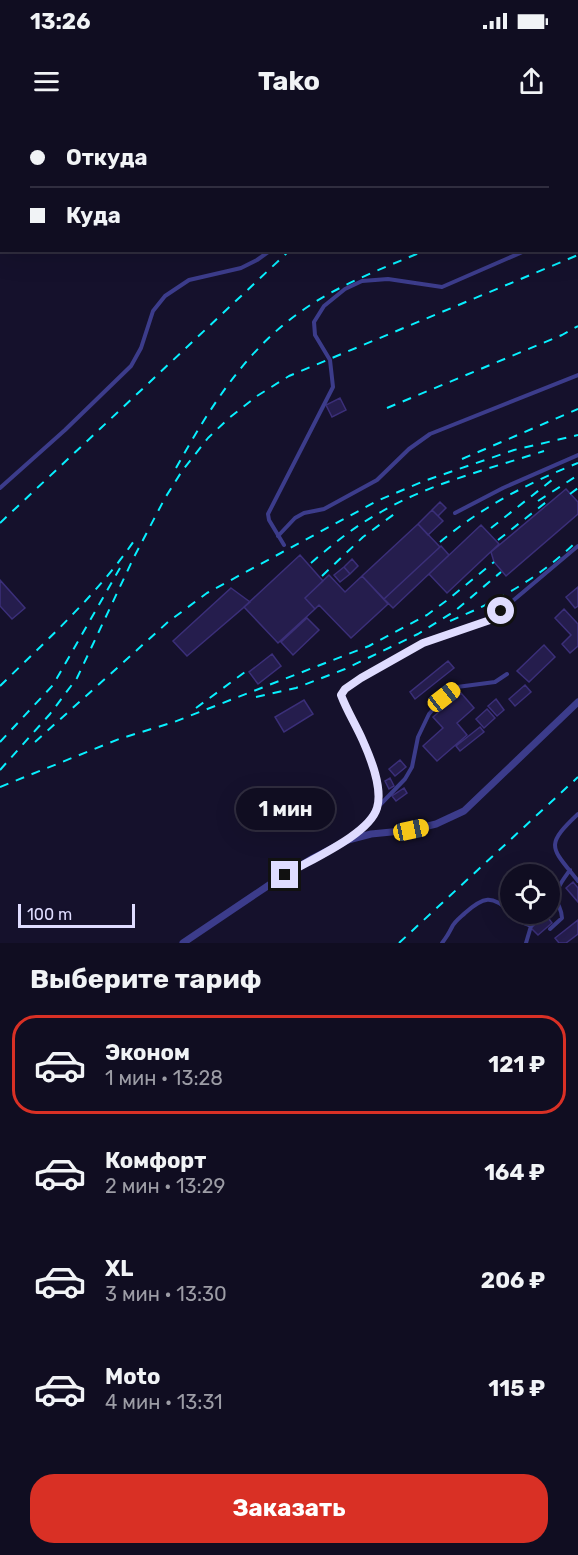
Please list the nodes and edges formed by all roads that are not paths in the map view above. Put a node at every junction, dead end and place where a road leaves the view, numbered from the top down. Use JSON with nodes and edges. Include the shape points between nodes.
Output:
{"nodes":[{"id":1,"x":268,"y":252,"type":"edge"},
{"id":2,"x":522,"y":252,"type":"edge"},
{"id":3,"x":578,"y":375,"type":"edge"},
{"id":4,"x":578,"y":455,"type":"edge"},
{"id":5,"x":0,"y":488,"type":"edge"},
{"id":6,"x":455,"y":513,"type":"dead end"},
{"id":7,"x":278,"y":536,"type":"junction"},
{"id":8,"x":284,"y":545,"type":"dead end"},
{"id":9,"x":578,"y":546,"type":"edge"},
{"id":10,"x":507,"y":674,"type":"dead end"},
{"id":11,"x":578,"y":702,"type":"edge"},
{"id":12,"x":377,"y":808,"type":"junction"},
{"id":13,"x":578,"y":814,"type":"edge"},
{"id":14,"x":348,"y":840,"type":"junction"},
{"id":15,"x":570,"y":870,"type":"junction"},
{"id":16,"x":578,"y":881,"type":"edge"},
{"id":17,"x":560,"y":885,"type":"edge"},
{"id":18,"x":500,"y":905,"type":"edge"},
{"id":19,"x":526,"y":924,"type":"edge"},
{"id":20,"x":555,"y":924,"type":"edge"},
{"id":21,"x":531,"y":926,"type":"joint"},
{"id":22,"x":550,"y":929,"type":"dead end"},
{"id":23,"x":183,"y":943,"type":"edge"},
{"id":24,"x":442,"y":943,"type":"edge"},
{"id":25,"x":526,"y":943,"type":"edge"}],
"edges":[{"from":1,"to":5,"type":"lane","via":[[241,268],[189,280],[165,296],[153,311],[131,366]]},
{"from":2,"to":7,"type":"lane","via":[[442,287],[388,279],[362,281],[324,306],[314,322],[315,335],[330,360],[333,387],[268,514]]},
{"from":3,"to":7,"type":"lane","via":[[430,434],[408,449],[377,480],[324,509],[295,518]]},
{"from":4,"to":6,"type":"lane"},
{"from":7,"to":8,"type":"lane"},
{"from":9,"to":12,"type":"lane","via":[[490,620],[423,643],[345,689],[341,695],[372,766]]},
{"from":10,"to":12,"type":"lane","via":[[495,682],[457,687],[444,697],[429,714],[418,737],[412,767],[405,779]]},
{"from":11,"to":14,"type":"street","via":[[464,811],[436,824]]},
{"from":12,"to":14,"type":"lane","via":[[370,821]]},
{"from":13,"to":15,"type":"lane","via":[[555,838],[558,856]]},
{"from":14,"to":23,"type":"street","via":[[272,883]]},
{"from":15,"to":16,"type":"lane"},
{"from":15,"to":17,"type":"lane"},
{"from":18,"to":24,"type":"lane","via":[[487,899],[478,902],[453,925]]},
{"from":19,"to":21,"type":"lane"},
{"from":20,"to":22,"type":"lane"},
{"from":21,"to":25,"type":"lane"}]}
